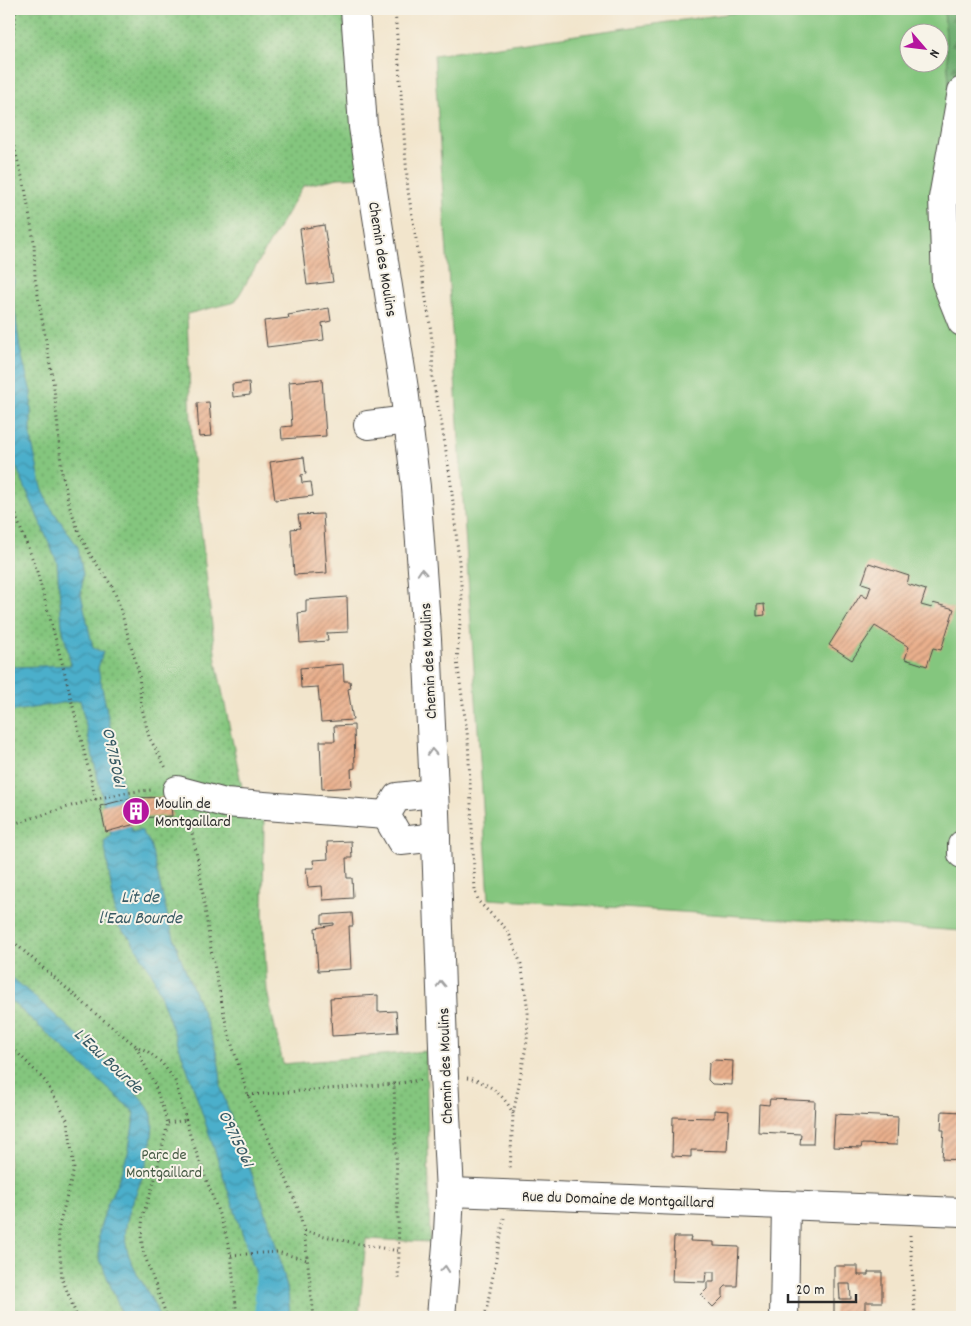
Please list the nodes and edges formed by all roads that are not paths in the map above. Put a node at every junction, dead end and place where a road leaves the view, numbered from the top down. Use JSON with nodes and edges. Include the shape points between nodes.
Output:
{"nodes":[{"id":1,"x":356,"y":9,"type":"edge"},
{"id":2,"x":962,"y":91,"type":"edge"},
{"id":3,"x":962,"y":322,"type":"edge"},
{"id":4,"x":408,"y":420,"type":"junction"},
{"id":5,"x":368,"y":425,"type":"dead end"},
{"id":6,"x":177,"y":790,"type":"road end"},
{"id":7,"x":434,"y":793,"type":"junction"},
{"id":8,"x":386,"y":815,"type":"junction"},
{"id":9,"x":436,"y":837,"type":"junction"},
{"id":10,"x":962,"y":845,"type":"edge"},
{"id":11,"x":962,"y":854,"type":"edge"},
{"id":12,"x":450,"y":1192,"type":"junction"},
{"id":13,"x":786,"y":1205,"type":"junction"},
{"id":14,"x":962,"y":1212,"type":"edge"},
{"id":15,"x":440,"y":1317,"type":"edge"},
{"id":16,"x":784,"y":1317,"type":"edge"}],
"edges":[{"from":1,"to":4,"type":"street","name":"Chemin des Moulins","via":[[363,127]]},
{"from":2,"to":3,"type":"street","via":[[943,198],[946,282]]},
{"from":4,"to":5,"type":"street"},
{"from":7,"to":4,"type":"street","name":"Chemin des Moulins","one_way":true,"via":[[416,487]]},
{"from":6,"to":8,"type":"street","via":[[225,803]]},
{"from":7,"to":8,"type":"street","via":[[397,797]]},
{"from":7,"to":9,"type":"street","name":"Chemin des Moulins"},
{"from":8,"to":9,"type":"street","via":[[401,841]]},
{"from":12,"to":9,"type":"street","name":"Chemin des Moulins","one_way":true},
{"from":10,"to":11,"type":"street"},
{"from":12,"to":13,"type":"street","name":"Rue du Domaine de Montgaillard"},
{"from":15,"to":12,"type":"street","name":"Chemin des Moulins","one_way":true},
{"from":13,"to":14,"type":"street","name":"Rue du Domaine de Montgaillard"},
{"from":13,"to":16,"type":"street"}]}
